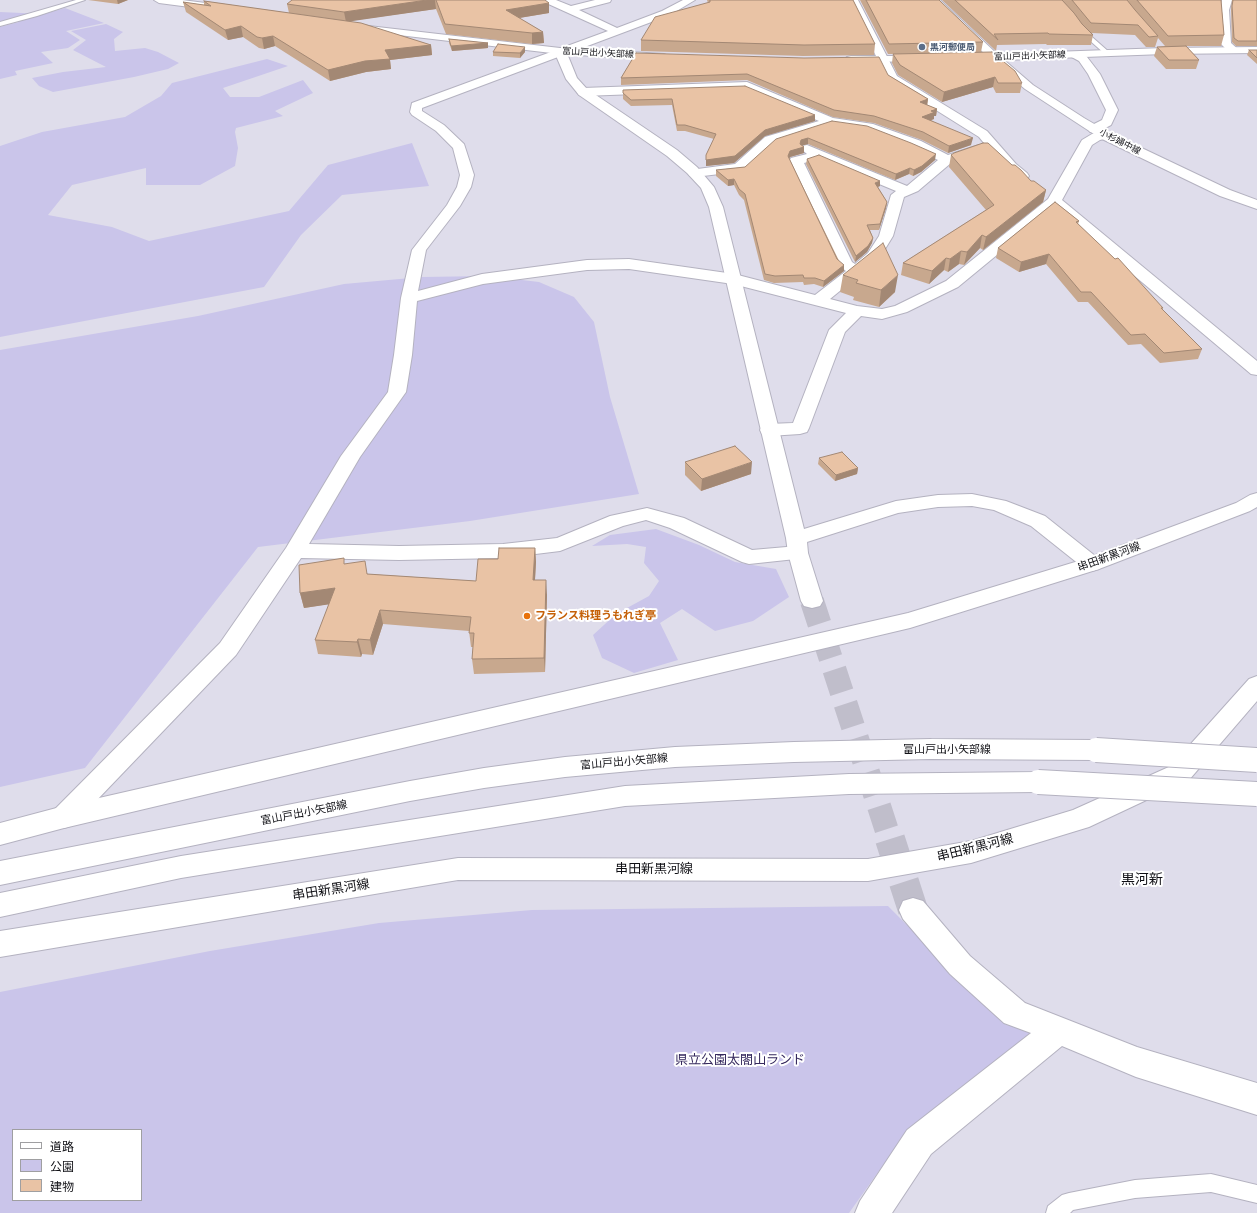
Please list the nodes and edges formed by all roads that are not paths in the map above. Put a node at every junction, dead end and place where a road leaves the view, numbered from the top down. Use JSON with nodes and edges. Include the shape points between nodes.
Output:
{"nodes":[{"id":1,"x":82,"y":0,"type":"edge"},
{"id":2,"x":159,"y":0,"type":"edge"},
{"id":3,"x":548,"y":0,"type":"edge"},
{"id":4,"x":606,"y":0,"type":"edge"},
{"id":5,"x":688,"y":0,"type":"edge"},
{"id":6,"x":853,"y":0,"type":"edge"},
{"id":7,"x":934,"y":0,"type":"edge"},
{"id":8,"x":1227,"y":0,"type":"edge"},
{"id":9,"x":227,"y":9,"type":"edge"},
{"id":10,"x":569,"y":10,"type":"junction"},
{"id":11,"x":0,"y":24,"type":"edge"},
{"id":12,"x":350,"y":26,"type":"edge"},
{"id":13,"x":1079,"y":27,"type":"edge"},
{"id":14,"x":616,"y":31,"type":"junction"},
{"id":15,"x":1257,"y":50,"type":"edge"},
{"id":16,"x":560,"y":51,"type":"junction"},
{"id":17,"x":1234,"y":51,"type":"junction"},
{"id":18,"x":1107,"y":53,"type":"junction"},
{"id":19,"x":1074,"y":54,"type":"junction"},
{"id":20,"x":673,"y":57,"type":"edge"},
{"id":21,"x":994,"y":57,"type":"junction"},
{"id":22,"x":958,"y":58,"type":"edge"},
{"id":23,"x":882,"y":59,"type":"junction"},
{"id":24,"x":935,"y":59,"type":"edge"},
{"id":25,"x":842,"y":60,"type":"edge"},
{"id":26,"x":583,"y":92,"type":"junction"},
{"id":27,"x":830,"y":121,"type":"junction"},
{"id":28,"x":1099,"y":132,"type":"junction"},
{"id":29,"x":778,"y":137,"type":"junction"},
{"id":30,"x":996,"y":149,"type":"junction"},
{"id":31,"x":820,"y":154,"type":"junction"},
{"id":32,"x":946,"y":160,"type":"junction"},
{"id":33,"x":695,"y":173,"type":"junction"},
{"id":34,"x":1029,"y":182,"type":"edge"},
{"id":35,"x":908,"y":190,"type":"junction"},
{"id":36,"x":1042,"y":191,"type":"edge"},
{"id":37,"x":1054,"y":201,"type":"junction"},
{"id":38,"x":1257,"y":206,"type":"edge"},
{"id":39,"x":856,"y":270,"type":"junction"},
{"id":40,"x":734,"y":279,"type":"junction"},
{"id":41,"x":409,"y":298,"type":"junction"},
{"id":42,"x":818,"y":301,"type":"junction"},
{"id":43,"x":857,"y":310,"type":"junction"},
{"id":44,"x":1257,"y":370,"type":"edge"},
{"id":45,"x":769,"y":430,"type":"junction"},
{"id":46,"x":1257,"y":499,"type":"edge"},
{"id":47,"x":797,"y":546,"type":"junction"},
{"id":48,"x":295,"y":551,"type":"junction"},
{"id":49,"x":1092,"y":564,"type":"junction"},
{"id":50,"x":812,"y":600,"type":"tunnel mouth"},
{"id":51,"x":1257,"y":685,"type":"edge"},
{"id":52,"x":1257,"y":760,"type":"edge"},
{"id":53,"x":1257,"y":794,"type":"edge"},
{"id":54,"x":64,"y":817,"type":"junction"},
{"id":55,"x":0,"y":834,"type":"edge"},
{"id":56,"x":0,"y":873,"type":"edge"},
{"id":57,"x":0,"y":905,"type":"edge"},
{"id":58,"x":913,"y":910,"type":"tunnel mouth"},
{"id":59,"x":0,"y":944,"type":"edge"},
{"id":60,"x":1059,"y":1030,"type":"junction"},
{"id":61,"x":1257,"y":1100,"type":"edge"},
{"id":62,"x":1257,"y":1194,"type":"edge"},
{"id":63,"x":872,"y":1213,"type":"edge"},
{"id":64,"x":1055,"y":1213,"type":"edge"}],
"edges":[{"from":1,"to":11,"type":"lane"},
{"from":2,"to":9,"type":"street"},
{"from":3,"to":10,"type":"street"},
{"from":4,"to":10,"type":"street"},
{"from":5,"to":14,"type":"street","via":[[666,13]]},
{"from":6,"to":23,"type":"street"},
{"from":7,"to":21,"type":"street","name":"小杉婦中線"},
{"from":8,"to":17,"type":"street","via":[[1224,10],[1226,44]]},
{"from":10,"to":14,"type":"street"},
{"from":12,"to":16,"type":"street","name":"富山戸出小矢部線"},
{"from":13,"to":18,"type":"lane","via":[[1083,34]]},
{"from":14,"to":16,"type":"street"},
{"from":15,"to":17,"type":"street","name":"富山戸出小矢部線"},
{"from":16,"to":20,"type":"street","name":"富山戸出小矢部線"},
{"from":16,"to":26,"type":"street","via":[[572,79]]},
{"from":16,"to":41,"type":"street","via":[[416,106],[416,112],[440,128],[459,147],[467,174],[464,187],[453,206],[419,250]]},
{"from":17,"to":18,"type":"street","name":"富山戸出小矢部線","via":[[1161,49]]},
{"from":18,"to":19,"type":"street","name":"富山戸出小矢部線"},
{"from":19,"to":21,"type":"street","name":"富山戸出小矢部線"},
{"from":19,"to":28,"type":"street","via":[[1083,59],[1094,74],[1112,110]]},
{"from":21,"to":22,"type":"street","name":"富山戸出小矢部線"},
{"from":21,"to":28,"type":"street","name":"小杉婦中線","via":[[1029,87]]},
{"from":23,"to":24,"type":"street"},
{"from":23,"to":25,"type":"street"},
{"from":23,"to":30,"type":"street","via":[[892,78],[983,134]]},
{"from":26,"to":27,"type":"street","via":[[747,86]]},
{"from":26,"to":33,"type":"street","via":[[672,152]]},
{"from":27,"to":29,"type":"street"},
{"from":27,"to":32,"type":"street","via":[[869,127],[916,144]]},
{"from":28,"to":37,"type":"street","via":[[1087,143]]},
{"from":28,"to":38,"type":"street","name":"小杉婦中線"},
{"from":29,"to":31,"type":"street"},
{"from":29,"to":33,"type":"street","via":[[770,140],[739,168]]},
{"from":30,"to":32,"type":"street","via":[[978,149]]},
{"from":30,"to":34,"type":"street","via":[[1011,167]]},
{"from":31,"to":35,"type":"street"},
{"from":31,"to":39,"type":"street","via":[[796,162],[846,265]]},
{"from":32,"to":35,"type":"street"},
{"from":33,"to":40,"type":"street","via":[[707,187],[716,207]]},
{"from":35,"to":39,"type":"street","via":[[898,195],[886,236],[874,256]]},
{"from":36,"to":37,"type":"street"},
{"from":37,"to":43,"type":"street","via":[[952,284],[901,309],[882,314]]},
{"from":37,"to":44,"type":"street"},
{"from":39,"to":42,"type":"street"},
{"from":40,"to":41,"type":"street","via":[[629,264],[587,265],[482,279]]},
{"from":40,"to":42,"type":"street"},
{"from":40,"to":45,"type":"street"},
{"from":41,"to":48,"type":"street","via":[[397,392],[351,456]]},
{"from":42,"to":43,"type":"street"},
{"from":43,"to":45,"type":"street","via":[[837,330],[800,428]]},
{"from":45,"to":47,"type":"street"},
{"from":46,"to":49,"type":"street","name":"串田新黒河線"},
{"from":47,"to":48,"type":"street","via":[[748,557],[677,523],[647,514],[617,521],[560,544],[503,551]]},
{"from":47,"to":49,"type":"street","via":[[896,508],[938,501],[972,500],[999,505],[1038,521]]},
{"from":47,"to":50,"type":"street"},
{"from":48,"to":54,"type":"street","via":[[228,649]]},
{"from":49,"to":54,"type":"street","name":"串田新黒河線","via":[[910,620]]},
{"from":51,"to":59,"type":"street","name":"串田新黒河線","via":[[1180,773],[1080,819],[971,852],[868,870],[458,869]]},
{"from":52,"to":56,"type":"street","name":"富山戸出小矢部線","bridge":true,"via":[[1096,750],[794,752],[675,757],[565,767],[484,778]]},
{"from":53,"to":57,"type":"street","bridge":true,"via":[[1038,782],[849,784],[625,796],[181,867]]},
{"from":54,"to":55,"type":"street","name":"串田新黒河線"},
{"from":58,"to":60,"type":"street","via":[[960,965],[1015,1012]]},
{"from":60,"to":61,"type":"street","via":[[1136,1062]]},
{"from":60,"to":63,"type":"street","via":[[919,1142]]},
{"from":62,"to":64,"type":"lane","via":[[1211,1183],[1135,1188],[1069,1202]]}]}
